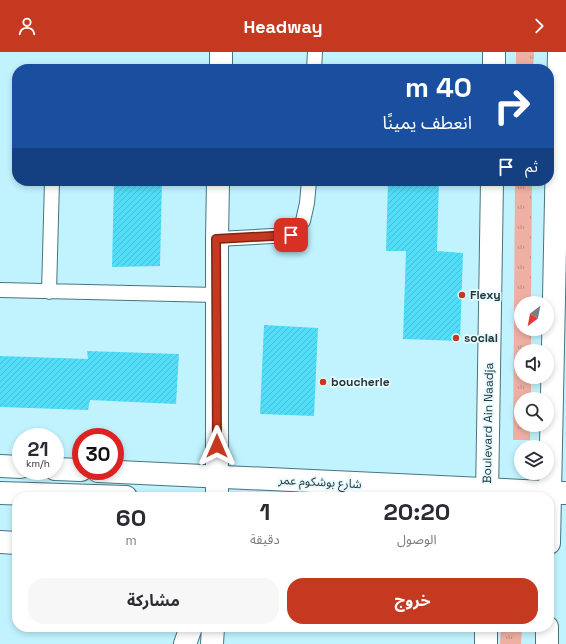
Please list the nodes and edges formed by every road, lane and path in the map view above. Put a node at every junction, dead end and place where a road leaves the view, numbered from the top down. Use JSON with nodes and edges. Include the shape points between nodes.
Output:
{"nodes":[{"id":1,"x":221,"y":52,"type":"edge"},
{"id":2,"x":315,"y":52,"type":"edge"},
{"id":3,"x":494,"y":52,"type":"edge"},
{"id":4,"x":559,"y":52,"type":"edge"},
{"id":5,"x":221,"y":64,"type":"edge"},
{"id":6,"x":314,"y":64,"type":"edge"},
{"id":7,"x":494,"y":64,"type":"edge"},
{"id":8,"x":52,"y":186,"type":"edge"},
{"id":9,"x":218,"y":186,"type":"edge"},
{"id":10,"x":308,"y":186,"type":"edge"},
{"id":11,"x":492,"y":186,"type":"edge"},
{"id":12,"x":216,"y":239,"type":"junction"},
{"id":13,"x":0,"y":290,"type":"edge"},
{"id":14,"x":49,"y":292,"type":"junction"},
{"id":15,"x":217,"y":295,"type":"junction"},
{"id":16,"x":0,"y":466,"type":"edge"},
{"id":17,"x":12,"y":467,"type":"edge"},
{"id":18,"x":124,"y":474,"type":"edge"},
{"id":19,"x":217,"y":487,"type":"edge"},
{"id":20,"x":442,"y":492,"type":"edge"},
{"id":21,"x":487,"y":492,"type":"edge"},
{"id":22,"x":0,"y":493,"type":"edge"},
{"id":23,"x":12,"y":493,"type":"edge"},
{"id":24,"x":556,"y":505,"type":"edge"},
{"id":25,"x":554,"y":516,"type":"edge"},
{"id":26,"x":0,"y":542,"type":"edge"},
{"id":27,"x":12,"y":543,"type":"edge"},
{"id":28,"x":189,"y":632,"type":"edge"},
{"id":29,"x":213,"y":632,"type":"edge"},
{"id":30,"x":486,"y":632,"type":"edge"},
{"id":31,"x":547,"y":632,"type":"edge"},
{"id":32,"x":185,"y":644,"type":"edge"},
{"id":33,"x":212,"y":644,"type":"edge"},
{"id":34,"x":486,"y":644,"type":"edge"},
{"id":35,"x":547,"y":644,"type":"edge"}],
"edges":[{"from":1,"to":5,"type":"street"},
{"from":2,"to":6,"type":"lane"},
{"from":3,"to":7,"type":"street"},
{"from":4,"to":24,"type":"street"},
{"from":8,"to":14,"type":"lane"},
{"from":9,"to":12,"type":"street"},
{"from":10,"to":12,"type":"lane","via":[[303,221],[291,235]]},
{"from":11,"to":21,"type":"street","name":"Boulevard Ain Naadja"},
{"from":12,"to":15,"type":"street"},
{"from":13,"to":14,"type":"lane"},
{"from":14,"to":15,"type":"lane"},
{"from":15,"to":19,"type":"street"},
{"from":16,"to":17,"type":"street"},
{"from":18,"to":19,"type":"street","name":"شارع بوشكوم عمر"},
{"from":19,"to":20,"type":"street","name":"شارع بوشكوم عمر"},
{"from":22,"to":23,"type":"street"},
{"from":24,"to":25,"type":"street"},
{"from":26,"to":27,"type":"street"},
{"from":28,"to":32,"type":"street"},
{"from":29,"to":33,"type":"street"},
{"from":30,"to":34,"type":"street"},
{"from":31,"to":35,"type":"street"}]}
